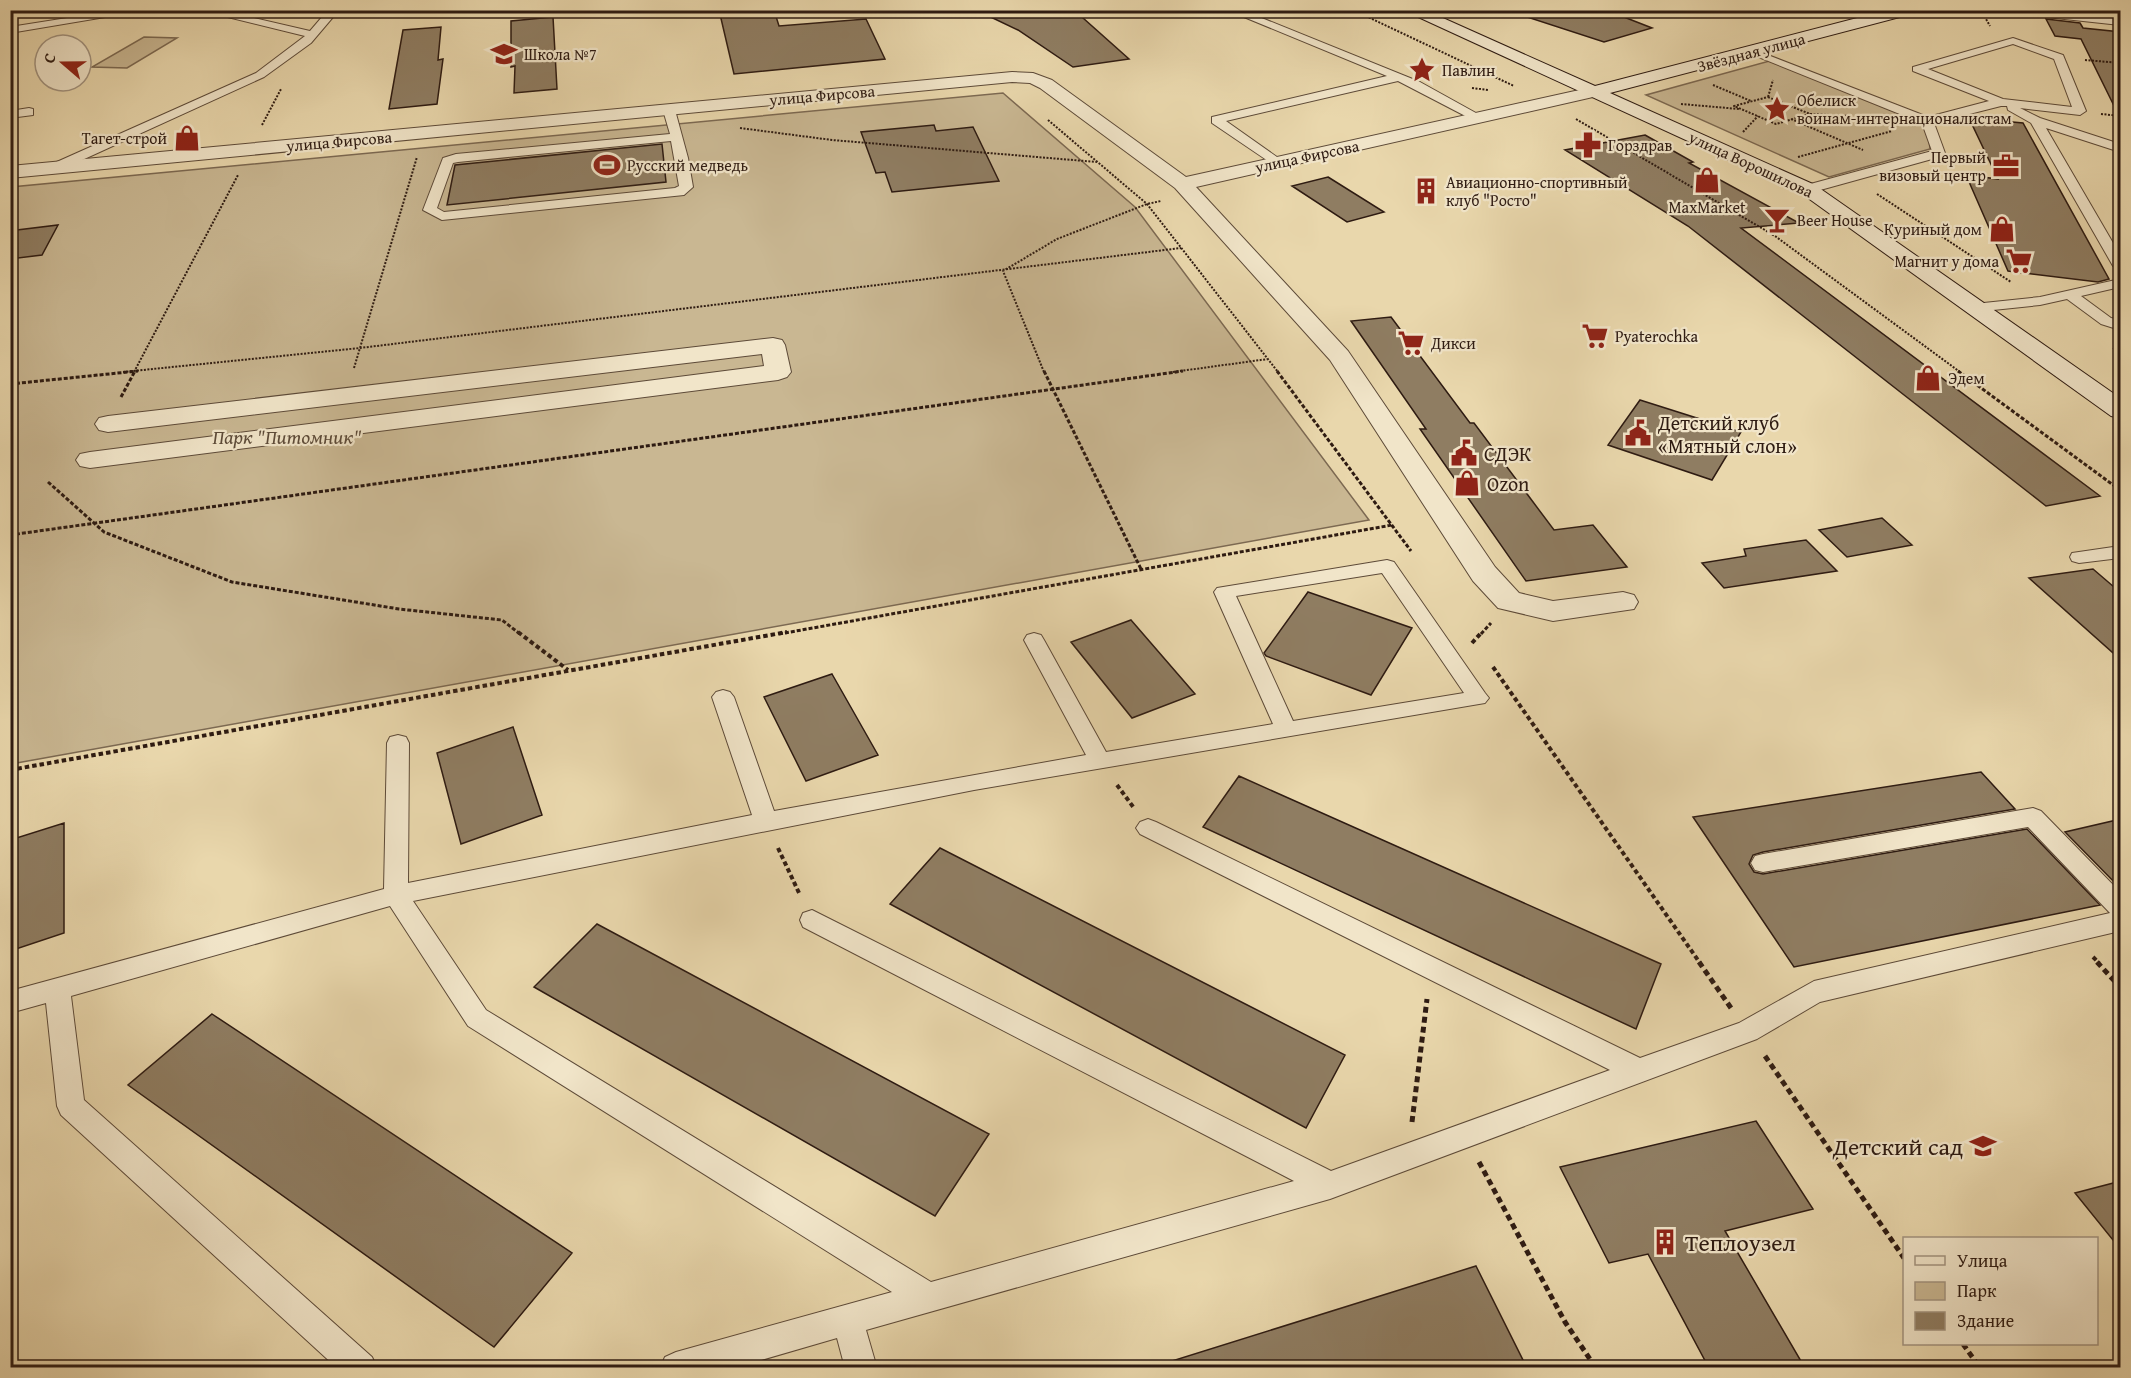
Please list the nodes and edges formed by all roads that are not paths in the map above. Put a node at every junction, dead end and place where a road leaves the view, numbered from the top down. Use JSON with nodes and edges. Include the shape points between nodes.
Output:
{"nodes":[{"id":1,"x":142,"y":10,"type":"edge"},
{"id":2,"x":204,"y":10,"type":"edge"},
{"id":3,"x":334,"y":10,"type":"edge"},
{"id":4,"x":1232,"y":10,"type":"edge"},
{"id":5,"x":1411,"y":10,"type":"edge"},
{"id":6,"x":1909,"y":10,"type":"edge"},
{"id":7,"x":2009,"y":10,"type":"edge"},
{"id":8,"x":2121,"y":22,"type":"edge"},
{"id":9,"x":10,"y":30,"type":"edge"},
{"id":10,"x":313,"y":35,"type":"junction"},
{"id":11,"x":1751,"y":52,"type":"junction"},
{"id":12,"x":1400,"y":77,"type":"junction"},
{"id":13,"x":1593,"y":92,"type":"junction"},
{"id":14,"x":2001,"y":102,"type":"junction"},
{"id":15,"x":669,"y":110,"type":"junction"},
{"id":16,"x":29,"y":112,"type":"dead end"},
{"id":17,"x":10,"y":115,"type":"edge"},
{"id":18,"x":1479,"y":118,"type":"junction"},
{"id":19,"x":1927,"y":121,"type":"junction"},
{"id":20,"x":2036,"y":121,"type":"junction"},
{"id":21,"x":676,"y":138,"type":"junction"},
{"id":22,"x":2121,"y":148,"type":"edge"},
{"id":23,"x":1278,"y":162,"type":"junction"},
{"id":24,"x":54,"y":168,"type":"junction"},
{"id":25,"x":10,"y":172,"type":"edge"},
{"id":26,"x":1187,"y":189,"type":"junction"},
{"id":27,"x":1808,"y":189,"type":"junction"},
{"id":28,"x":2121,"y":266,"type":"edge"},
{"id":29,"x":2121,"y":283,"type":"edge"},
{"id":30,"x":2069,"y":294,"type":"junction"},
{"id":31,"x":1974,"y":308,"type":"junction"},
{"id":32,"x":2121,"y":325,"type":"edge"},
{"id":33,"x":579,"y":369,"type":"junction"},
{"id":34,"x":345,"y":398,"type":"junction"},
{"id":35,"x":579,"y":398,"type":"junction"},
{"id":36,"x":2121,"y":410,"type":"edge"},
{"id":37,"x":108,"y":424,"type":"dead end"},
{"id":38,"x":337,"y":429,"type":"junction"},
{"id":39,"x":90,"y":460,"type":"dead end"},
{"id":40,"x":2121,"y":552,"type":"edge"},
{"id":41,"x":2079,"y":558,"type":"dead end"},
{"id":42,"x":1623,"y":602,"type":"dead end"},
{"id":43,"x":1034,"y":640,"type":"dead end"},
{"id":44,"x":723,"y":697,"type":"dead end"},
{"id":45,"x":1286,"y":729,"type":"junction"},
{"id":46,"x":398,"y":743,"type":"dead end"},
{"id":47,"x":1100,"y":761,"type":"junction"},
{"id":48,"x":766,"y":821,"type":"junction"},
{"id":49,"x":1149,"y":828,"type":"road end"},
{"id":50,"x":1762,"y":863,"type":"dead end"},
{"id":51,"x":396,"y":895,"type":"junction"},
{"id":52,"x":2121,"y":907,"type":"edge"},
{"id":53,"x":812,"y":920,"type":"road end"},
{"id":54,"x":2121,"y":921,"type":"edge"},
{"id":55,"x":57,"y":988,"type":"junction"},
{"id":56,"x":10,"y":1002,"type":"edge"},
{"id":57,"x":1639,"y":1071,"type":"junction"},
{"id":58,"x":1330,"y":1185,"type":"junction"},
{"id":59,"x":927,"y":1297,"type":"junction"},
{"id":60,"x":848,"y":1320,"type":"junction"},
{"id":61,"x":362,"y":1368,"type":"edge"},
{"id":62,"x":676,"y":1368,"type":"edge"},
{"id":63,"x":861,"y":1368,"type":"edge"}],
"edges":[{"from":1,"to":9,"type":"lane"},
{"from":2,"to":10,"type":"lane"},
{"from":3,"to":10,"type":"lane"},
{"from":4,"to":12,"type":"lane"},
{"from":5,"to":13,"type":"street","name":"улица Ворошилова"},
{"from":6,"to":11,"type":"street","name":"Звёздная улица"},
{"from":7,"to":8,"type":"lane"},
{"from":10,"to":24,"type":"lane","via":[[260,75]]},
{"from":11,"to":13,"type":"street","name":"Звёздная улица"},
{"from":11,"to":19,"type":"lane"},
{"from":12,"to":18,"type":"lane"},
{"from":12,"to":23,"type":"lane","via":[[1216,120]]},
{"from":13,"to":18,"type":"street","name":"улица Фирсова"},
{"from":13,"to":27,"type":"street","name":"улица Ворошилова"},
{"from":14,"to":14,"type":"lane","via":[[2080,111],[2059,57],[2013,41],[1917,69]]},
{"from":14,"to":19,"type":"lane"},
{"from":14,"to":20,"type":"lane"},
{"from":15,"to":21,"type":"lane"},
{"from":15,"to":24,"type":"street","name":"улица Фирсова"},
{"from":15,"to":26,"type":"street","name":"улица Фирсова","via":[[1033,78]]},
{"from":16,"to":17,"type":"lane"},
{"from":18,"to":23,"type":"street","name":"улица Фирсова"},
{"from":19,"to":27,"type":"lane","via":[[1939,153]]},
{"from":20,"to":22,"type":"lane"},
{"from":20,"to":28,"type":"lane"},
{"from":21,"to":21,"type":"lane","via":[[685,166],[686,187],[679,192],[442,216],[430,210],[447,161],[456,158]]},
{"from":23,"to":26,"type":"street","name":"улица Фирсова"},
{"from":24,"to":25,"type":"street","name":"улица Фирсова"},
{"from":26,"to":42,"type":"street","via":[[1339,356],[1484,574],[1509,601],[1552,611]]},
{"from":27,"to":31,"type":"street","name":"улица Ворошилова"},
{"from":29,"to":30,"type":"lane"},
{"from":30,"to":31,"type":"lane"},
{"from":30,"to":32,"type":"lane","via":[[2106,321]]},
{"from":31,"to":36,"type":"street","name":"улица Ворошилова"},
{"from":33,"to":34,"type":"street"},
{"from":33,"to":35,"type":"street"},
{"from":33,"to":35,"type":"street","via":[[773,345],[778,372]]},
{"from":34,"to":37,"type":"street"},
{"from":34,"to":38,"type":"street"},
{"from":35,"to":38,"type":"street"},
{"from":38,"to":39,"type":"street"},
{"from":40,"to":41,"type":"lane"},
{"from":43,"to":47,"type":"lane"},
{"from":44,"to":48,"type":"lane"},
{"from":45,"to":45,"type":"lane","via":[[1297,727],[1478,698],[1388,566],[1224,592]]},
{"from":45,"to":47,"type":"lane"},
{"from":46,"to":51,"type":"lane"},
{"from":47,"to":48,"type":"lane"},
{"from":48,"to":51,"type":"lane"},
{"from":49,"to":57,"type":"lane"},
{"from":50,"to":52,"type":"lane","via":[[2032,817]]},
{"from":51,"to":55,"type":"lane"},
{"from":51,"to":59,"type":"lane","via":[[477,1018]]},
{"from":53,"to":58,"type":"lane"},
{"from":54,"to":57,"type":"lane","via":[[1814,992],[1748,1031]]},
{"from":55,"to":56,"type":"lane"},
{"from":55,"to":61,"type":"lane","via":[[71,1106]]},
{"from":57,"to":58,"type":"lane"},
{"from":58,"to":59,"type":"lane"},
{"from":59,"to":60,"type":"lane"},
{"from":60,"to":62,"type":"lane"},
{"from":60,"to":63,"type":"lane"}]}
